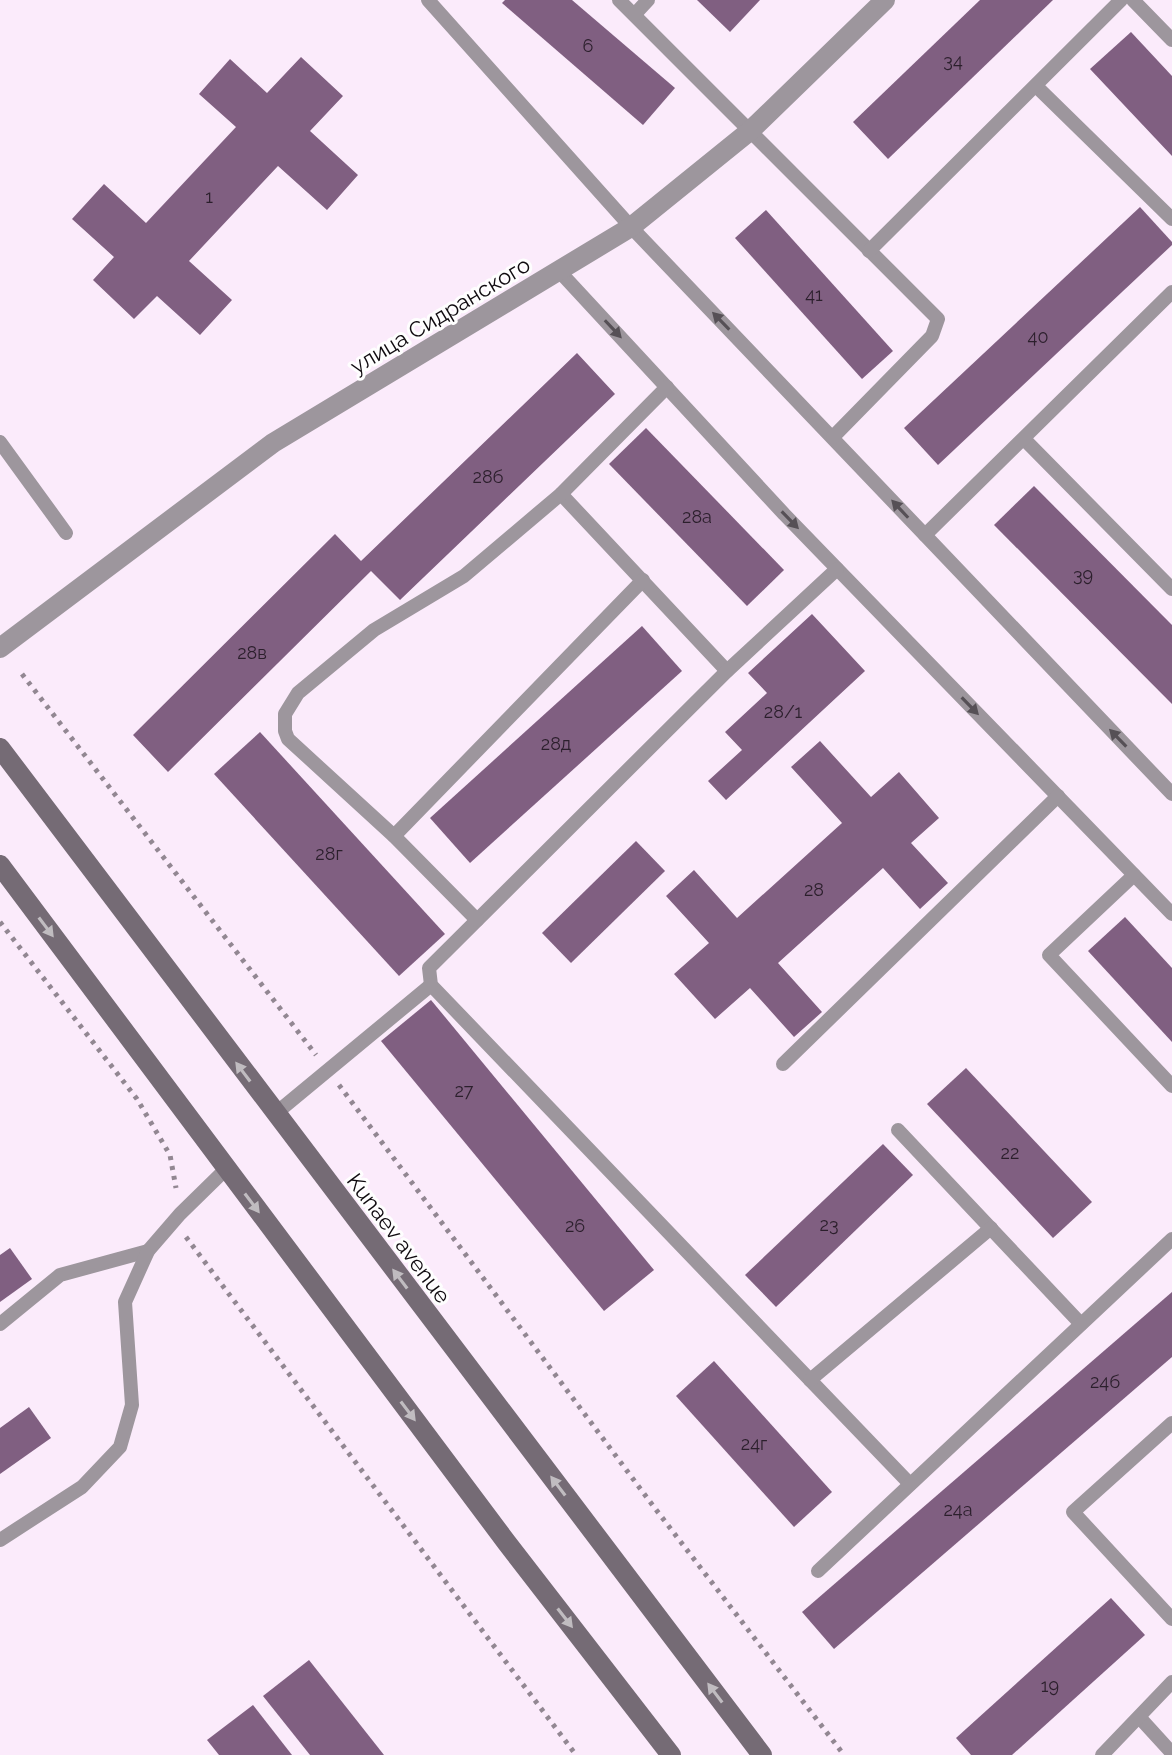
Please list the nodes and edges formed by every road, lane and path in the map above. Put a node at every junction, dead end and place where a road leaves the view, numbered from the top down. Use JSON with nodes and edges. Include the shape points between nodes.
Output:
{"nodes":[{"id":1,"x":428,"y":0,"type":"edge"},
{"id":2,"x":619,"y":0,"type":"edge"},
{"id":3,"x":648,"y":0,"type":"edge"},
{"id":4,"x":885,"y":0,"type":"edge"},
{"id":5,"x":1121,"y":0,"type":"edge"},
{"id":6,"x":1133,"y":0,"type":"edge"},
{"id":7,"x":635,"y":14,"type":"junction"},
{"id":8,"x":1172,"y":40,"type":"edge"},
{"id":9,"x":1036,"y":86,"type":"junction"},
{"id":10,"x":751,"y":130,"type":"junction"},
{"id":11,"x":1172,"y":219,"type":"edge"},
{"id":12,"x":631,"y":227,"type":"junction"},
{"id":13,"x":869,"y":251,"type":"junction"},
{"id":14,"x":560,"y":272,"type":"junction"},
{"id":15,"x":1172,"y":292,"type":"edge"},
{"id":16,"x":667,"y":387,"type":"junction"},
{"id":17,"x":833,"y":437,"type":"junction"},
{"id":18,"x":1024,"y":439,"type":"junction"},
{"id":19,"x":0,"y":442,"type":"edge"},
{"id":20,"x":561,"y":494,"type":"junction"},
{"id":21,"x":66,"y":533,"type":"dead end"},
{"id":22,"x":925,"y":535,"type":"junction"},
{"id":23,"x":837,"y":569,"type":"junction"},
{"id":24,"x":643,"y":580,"type":"junction"},
{"id":25,"x":1172,"y":589,"type":"edge"},
{"id":26,"x":0,"y":648,"type":"edge"},
{"id":27,"x":727,"y":671,"type":"junction"},
{"id":28,"x":22,"y":674,"type":"dead end"},
{"id":29,"x":0,"y":748,"type":"edge"},
{"id":30,"x":1172,"y":794,"type":"edge"},
{"id":31,"x":1058,"y":796,"type":"junction"},
{"id":32,"x":394,"y":836,"type":"junction"},
{"id":33,"x":0,"y":865,"type":"edge"},
{"id":34,"x":1134,"y":875,"type":"junction"},
{"id":35,"x":1172,"y":914,"type":"edge"},
{"id":36,"x":477,"y":920,"type":"junction"},
{"id":37,"x":0,"y":922,"type":"edge"},
{"id":38,"x":431,"y":985,"type":"junction"},
{"id":39,"x":783,"y":1064,"type":"dead end"},
{"id":40,"x":329,"y":1071,"type":"junction"},
{"id":41,"x":1172,"y":1086,"type":"edge"},
{"id":42,"x":275,"y":1114,"type":"junction"},
{"id":43,"x":898,"y":1130,"type":"dead end"},
{"id":44,"x":226,"y":1169,"type":"junction"},
{"id":45,"x":180,"y":1214,"type":"junction"},
{"id":46,"x":991,"y":1228,"type":"junction"},
{"id":47,"x":1172,"y":1239,"type":"edge"},
{"id":48,"x":148,"y":1251,"type":"junction"},
{"id":49,"x":0,"y":1324,"type":"edge"},
{"id":50,"x":1081,"y":1324,"type":"junction"},
{"id":51,"x":810,"y":1380,"type":"junction"},
{"id":52,"x":1172,"y":1423,"type":"edge"},
{"id":53,"x":910,"y":1484,"type":"junction"},
{"id":54,"x":0,"y":1540,"type":"edge"},
{"id":55,"x":818,"y":1571,"type":"dead end"},
{"id":56,"x":1172,"y":1619,"type":"edge"},
{"id":57,"x":1172,"y":1682,"type":"edge"},
{"id":58,"x":1140,"y":1718,"type":"junction"},
{"id":59,"x":1172,"y":1753,"type":"edge"},
{"id":60,"x":576,"y":1755,"type":"edge"},
{"id":61,"x":671,"y":1755,"type":"edge"},
{"id":62,"x":762,"y":1755,"type":"edge"},
{"id":63,"x":844,"y":1755,"type":"edge"},
{"id":64,"x":1102,"y":1755,"type":"edge"}],
"edges":[{"from":1,"to":12,"type":"lane"},
{"from":2,"to":7,"type":"lane"},
{"from":3,"to":7,"type":"lane"},
{"from":4,"to":10,"type":"street","name":"улица Сидранского"},
{"from":5,"to":9,"type":"lane"},
{"from":6,"to":8,"type":"lane"},
{"from":7,"to":10,"type":"lane"},
{"from":9,"to":11,"type":"lane"},
{"from":9,"to":13,"type":"lane"},
{"from":10,"to":12,"type":"street","name":"улица Сидранского"},
{"from":10,"to":13,"type":"lane"},
{"from":12,"to":14,"type":"street","name":"улица Сидранского"},
{"from":17,"to":12,"type":"lane","one_way":true},
{"from":13,"to":17,"type":"lane","via":[[938,319],[932,336]]},
{"from":14,"to":16,"type":"lane","one_way":true},
{"from":14,"to":26,"type":"street","name":"улица Сидранского","via":[[273,443]]},
{"from":15,"to":18,"type":"lane"},
{"from":16,"to":20,"type":"lane"},
{"from":16,"to":23,"type":"lane","one_way":true},
{"from":22,"to":17,"type":"lane","one_way":true},
{"from":18,"to":22,"type":"lane"},
{"from":18,"to":25,"type":"lane"},
{"from":19,"to":21,"type":"lane"},
{"from":20,"to":24,"type":"lane"},
{"from":20,"to":32,"type":"lane","via":[[464,576],[374,630],[291,703],[284,723],[288,739]]},
{"from":30,"to":22,"type":"lane","one_way":true},
{"from":23,"to":27,"type":"lane"},
{"from":23,"to":31,"type":"lane","one_way":true},
{"from":24,"to":27,"type":"lane"},
{"from":24,"to":32,"type":"lane"},
{"from":27,"to":36,"type":"lane"},
{"from":28,"to":40,"type":"path"},
{"from":42,"to":29,"type":"main road","name":"Kunaev avenue","one_way":true},
{"from":31,"to":34,"type":"lane"},
{"from":31,"to":39,"type":"lane"},
{"from":32,"to":36,"type":"lane"},
{"from":33,"to":44,"type":"main road","one_way":true},
{"from":34,"to":35,"type":"lane"},
{"from":34,"to":41,"type":"lane","via":[[1049,955]]},
{"from":36,"to":38,"type":"lane","via":[[429,968]]},
{"from":37,"to":45,"type":"path","via":[[137,1099],[170,1155]]},
{"from":38,"to":40,"type":"lane"},
{"from":38,"to":51,"type":"lane"},
{"from":40,"to":42,"type":"lane"},
{"from":40,"to":63,"type":"path"},
{"from":62,"to":42,"type":"main road","name":"Kunaev avenue","one_way":true},
{"from":43,"to":46,"type":"lane"},
{"from":44,"to":45,"type":"lane"},
{"from":44,"to":61,"type":"main road","one_way":true},
{"from":45,"to":48,"type":"lane"},
{"from":45,"to":60,"type":"path","via":[[187,1242]]},
{"from":46,"to":50,"type":"lane"},
{"from":46,"to":51,"type":"lane"},
{"from":47,"to":50,"type":"lane"},
{"from":48,"to":49,"type":"lane","via":[[60,1275]]},
{"from":48,"to":54,"type":"lane","via":[[125,1302],[132,1405],[120,1447],[82,1487]]},
{"from":50,"to":53,"type":"lane"},
{"from":51,"to":53,"type":"lane"},
{"from":52,"to":56,"type":"lane","via":[[1073,1512]]},
{"from":53,"to":55,"type":"lane"},
{"from":57,"to":58,"type":"lane"},
{"from":58,"to":59,"type":"lane"},
{"from":58,"to":64,"type":"lane"}]}
